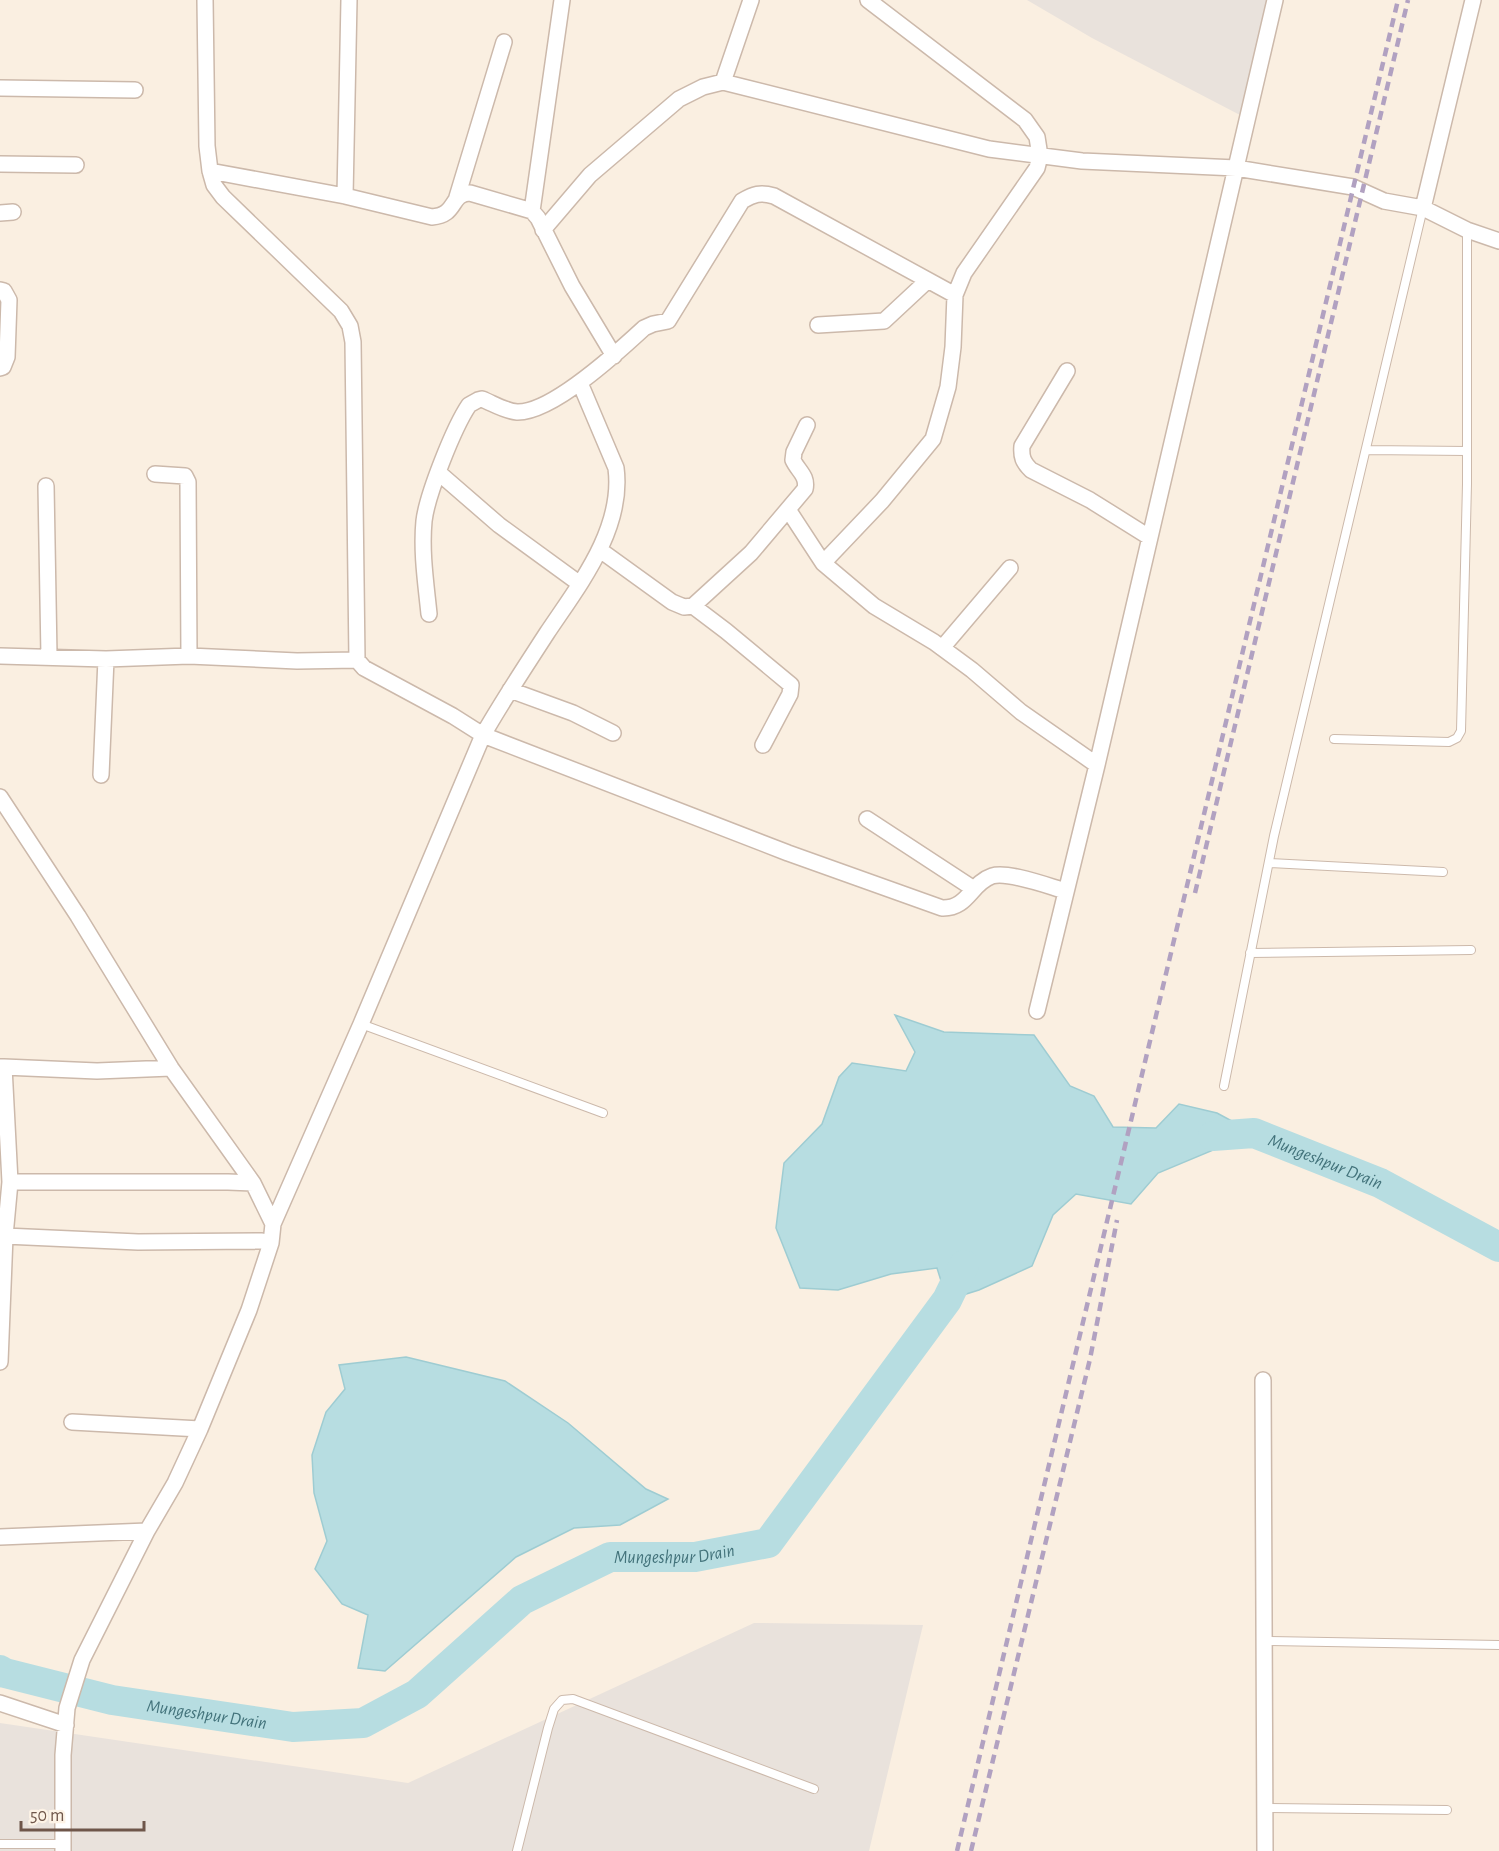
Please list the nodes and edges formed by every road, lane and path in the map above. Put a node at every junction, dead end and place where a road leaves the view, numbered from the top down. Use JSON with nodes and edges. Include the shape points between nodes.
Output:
{"nodes":[{"id":1,"x":205,"y":0,"type":"edge"},
{"id":2,"x":349,"y":0,"type":"edge"},
{"id":3,"x":562,"y":0,"type":"edge"},
{"id":4,"x":751,"y":0,"type":"edge"},
{"id":5,"x":868,"y":0,"type":"edge"},
{"id":6,"x":1275,"y":0,"type":"edge"},
{"id":7,"x":1473,"y":0,"type":"edge"},
{"id":8,"x":504,"y":42,"type":"dead end"},
{"id":9,"x":723,"y":82,"type":"junction"},
{"id":10,"x":0,"y":88,"type":"edge"},
{"id":11,"x":135,"y":90,"type":"dead end"},
{"id":12,"x":1040,"y":156,"type":"junction"},
{"id":13,"x":0,"y":164,"type":"edge"},
{"id":14,"x":76,"y":165,"type":"dead end"},
{"id":15,"x":1236,"y":168,"type":"junction"},
{"id":16,"x":210,"y":171,"type":"junction"},
{"id":17,"x":345,"y":196,"type":"junction"},
{"id":18,"x":457,"y":197,"type":"junction"},
{"id":19,"x":1423,"y":208,"type":"junction"},
{"id":20,"x":532,"y":211,"type":"junction"},
{"id":21,"x":543,"y":230,"type":"junction"},
{"id":22,"x":1467,"y":230,"type":"junction"},
{"id":23,"x":1499,"y":241,"type":"edge"},
{"id":24,"x":927,"y":281,"type":"junction"},
{"id":25,"x":0,"y":290,"type":"edge"},
{"id":26,"x":955,"y":295,"type":"junction"},
{"id":27,"x":818,"y":325,"type":"dead end"},
{"id":28,"x":614,"y":356,"type":"junction"},
{"id":29,"x":0,"y":368,"type":"edge"},
{"id":30,"x":1067,"y":372,"type":"dead end"},
{"id":31,"x":580,"y":383,"type":"junction"},
{"id":32,"x":807,"y":425,"type":"dead end"},
{"id":33,"x":1366,"y":450,"type":"junction"},
{"id":34,"x":1467,"y":451,"type":"junction"},
{"id":35,"x":439,"y":473,"type":"junction"},
{"id":36,"x":155,"y":474,"type":"dead end"},
{"id":37,"x":46,"y":486,"type":"dead end"},
{"id":38,"x":789,"y":511,"type":"junction"},
{"id":39,"x":1149,"y":537,"type":"junction"},
{"id":40,"x":600,"y":550,"type":"junction"},
{"id":41,"x":822,"y":562,"type":"junction"},
{"id":42,"x":1010,"y":568,"type":"dead end"},
{"id":43,"x":580,"y":584,"type":"junction"},
{"id":44,"x":693,"y":606,"type":"junction"},
{"id":45,"x":429,"y":614,"type":"dead end"},
{"id":46,"x":942,"y":648,"type":"junction"},
{"id":47,"x":0,"y":655,"type":"edge"},
{"id":48,"x":49,"y":656,"type":"junction"},
{"id":49,"x":189,"y":656,"type":"junction"},
{"id":50,"x":106,"y":659,"type":"junction"},
{"id":51,"x":357,"y":660,"type":"junction"},
{"id":52,"x":510,"y":690,"type":"junction"},
{"id":53,"x":613,"y":733,"type":"dead end"},
{"id":54,"x":483,"y":735,"type":"junction"},
{"id":55,"x":1334,"y":739,"type":"dead end"},
{"id":56,"x":763,"y":745,"type":"dead end"},
{"id":57,"x":1097,"y":765,"type":"junction"},
{"id":58,"x":101,"y":775,"type":"dead end"},
{"id":59,"x":0,"y":797,"type":"edge"},
{"id":60,"x":867,"y":819,"type":"dead end"},
{"id":61,"x":8,"y":822,"type":"edge"},
{"id":62,"x":1270,"y":863,"type":"junction"},
{"id":63,"x":1443,"y":872,"type":"dead end"},
{"id":64,"x":974,"y":889,"type":"junction"},
{"id":65,"x":1065,"y":891,"type":"junction"},
{"id":66,"x":1472,"y":950,"type":"dead end"},
{"id":67,"x":1250,"y":952,"type":"junction"},
{"id":68,"x":1037,"y":1011,"type":"dead end"},
{"id":69,"x":361,"y":1024,"type":"junction"},
{"id":70,"x":2,"y":1067,"type":"edge"},
{"id":71,"x":171,"y":1068,"type":"junction"},
{"id":72,"x":1224,"y":1086,"type":"dead end"},
{"id":73,"x":603,"y":1113,"type":"dead end"},
{"id":74,"x":10,"y":1182,"type":"junction"},
{"id":75,"x":253,"y":1183,"type":"junction"},
{"id":76,"x":273,"y":1224,"type":"junction"},
{"id":77,"x":5,"y":1236,"type":"junction"},
{"id":78,"x":271,"y":1243,"type":"junction"},
{"id":79,"x":0,"y":1362,"type":"edge"},
{"id":80,"x":1263,"y":1380,"type":"dead end"},
{"id":81,"x":72,"y":1422,"type":"dead end"},
{"id":82,"x":200,"y":1428,"type":"junction"},
{"id":83,"x":147,"y":1531,"type":"junction"},
{"id":84,"x":0,"y":1537,"type":"edge"},
{"id":85,"x":1264,"y":1641,"type":"junction"},
{"id":86,"x":1499,"y":1644,"type":"edge"},
{"id":87,"x":0,"y":1703,"type":"edge"},
{"id":88,"x":66,"y":1725,"type":"junction"},
{"id":89,"x":814,"y":1789,"type":"dead end"},
{"id":90,"x":1265,"y":1808,"type":"junction"},
{"id":91,"x":1447,"y":1810,"type":"dead end"},
{"id":92,"x":0,"y":1844,"type":"edge"},
{"id":93,"x":63,"y":1847,"type":"edge"},
{"id":94,"x":517,"y":1851,"type":"edge"},
{"id":95,"x":1265,"y":1851,"type":"edge"}],
"edges":[{"from":1,"to":16,"type":"street"},
{"from":2,"to":17,"type":"street"},
{"from":3,"to":20,"type":"street"},
{"from":4,"to":9,"type":"street"},
{"from":5,"to":12,"type":"street","via":[[1025,120],[1036,137]]},
{"from":6,"to":15,"type":"street"},
{"from":7,"to":19,"type":"street"},
{"from":8,"to":18,"type":"street"},
{"from":9,"to":12,"type":"street","via":[[989,149]]},
{"from":9,"to":21,"type":"street","via":[[679,99],[590,175]]},
{"from":10,"to":11,"type":"street"},
{"from":12,"to":15,"type":"street"},
{"from":12,"to":26,"type":"street","via":[[1032,176],[964,273]]},
{"from":13,"to":14,"type":"street"},
{"from":15,"to":19,"type":"street","via":[[1353,187],[1384,201]]},
{"from":15,"to":39,"type":"street"},
{"from":16,"to":17,"type":"street"},
{"from":16,"to":51,"type":"street","via":[[223,197],[341,311],[350,326]]},
{"from":17,"to":18,"type":"street","via":[[432,217],[450,210]]},
{"from":18,"to":20,"type":"street","via":[[470,193]]},
{"from":19,"to":22,"type":"street"},
{"from":19,"to":33,"type":"lane"},
{"from":20,"to":21,"type":"street"},
{"from":21,"to":28,"type":"street"},
{"from":22,"to":23,"type":"street"},
{"from":22,"to":34,"type":"lane"},
{"from":24,"to":26,"type":"street"},
{"from":24,"to":27,"type":"street","via":[[884,321]]},
{"from":24,"to":28,"type":"street","via":[[774,196],[754,194],[742,201],[674,315],[668,321],[644,328]]},
{"from":25,"to":29,"type":"street","via":[[9,300],[7,357]]},
{"from":26,"to":41,"type":"street","via":[[948,387],[933,439],[882,501]]},
{"from":28,"to":31,"type":"street"},
{"from":30,"to":39,"type":"street","via":[[1022,446],[1025,464]]},
{"from":31,"to":35,"type":"street","via":[[523,412],[509,411],[483,399],[474,402],[465,411]]},
{"from":31,"to":40,"type":"street","via":[[616,468],[618,482],[614,511]]},
{"from":32,"to":38,"type":"street","via":[[793,460],[807,482]]},
{"from":33,"to":34,"type":"lane"},
{"from":33,"to":62,"type":"lane"},
{"from":34,"to":55,"type":"lane","via":[[1461,731],[1449,742]]},
{"from":35,"to":43,"type":"street","via":[[499,525]]},
{"from":35,"to":45,"type":"street","via":[[424,520]]},
{"from":36,"to":49,"type":"street","via":[[184,476],[189,482]]},
{"from":37,"to":48,"type":"street"},
{"from":38,"to":41,"type":"street"},
{"from":38,"to":44,"type":"street","via":[[751,554]]},
{"from":39,"to":57,"type":"street"},
{"from":40,"to":43,"type":"street"},
{"from":40,"to":44,"type":"street","via":[[672,602]]},
{"from":41,"to":46,"type":"street","via":[[874,606]]},
{"from":42,"to":46,"type":"street"},
{"from":43,"to":52,"type":"street"},
{"from":44,"to":56,"type":"street","via":[[791,685]]},
{"from":46,"to":57,"type":"street","via":[[1021,712]]},
{"from":47,"to":48,"type":"street"},
{"from":48,"to":50,"type":"street"},
{"from":49,"to":50,"type":"street"},
{"from":49,"to":51,"type":"street"},
{"from":50,"to":58,"type":"street"},
{"from":51,"to":54,"type":"street","via":[[364,668]]},
{"from":52,"to":53,"type":"street","via":[[573,713]]},
{"from":52,"to":54,"type":"street"},
{"from":54,"to":64,"type":"street","via":[[788,854],[942,908],[953,908]]},
{"from":54,"to":69,"type":"street"},
{"from":57,"to":65,"type":"street"},
{"from":59,"to":61,"type":"street"},
{"from":60,"to":64,"type":"street"},
{"from":61,"to":71,"type":"street","via":[[78,916]]},
{"from":62,"to":63,"type":"lane"},
{"from":62,"to":67,"type":"lane"},
{"from":64,"to":65,"type":"street","via":[[992,876],[1006,875]]},
{"from":65,"to":68,"type":"street"},
{"from":66,"to":67,"type":"lane"},
{"from":67,"to":72,"type":"lane"},
{"from":69,"to":73,"type":"lane"},
{"from":69,"to":76,"type":"street"},
{"from":70,"to":71,"type":"street","via":[[97,1071]]},
{"from":70,"to":74,"type":"street"},
{"from":71,"to":75,"type":"street"},
{"from":74,"to":75,"type":"street"},
{"from":74,"to":77,"type":"street"},
{"from":75,"to":76,"type":"street"},
{"from":76,"to":78,"type":"street"},
{"from":77,"to":78,"type":"street"},
{"from":77,"to":79,"type":"street"},
{"from":78,"to":82,"type":"street","via":[[249,1310]]},
{"from":80,"to":85,"type":"street"},
{"from":81,"to":82,"type":"street"},
{"from":82,"to":83,"type":"street"},
{"from":83,"to":84,"type":"street"},
{"from":83,"to":88,"type":"street","via":[[82,1660],[67,1708]]},
{"from":85,"to":86,"type":"lane"},
{"from":85,"to":90,"type":"street"},
{"from":87,"to":88,"type":"street"},
{"from":88,"to":93,"type":"street"},
{"from":89,"to":94,"type":"lane","via":[[573,1699],[562,1700],[554,1709],[548,1728]]},
{"from":90,"to":91,"type":"lane"},
{"from":90,"to":95,"type":"street"},
{"from":92,"to":93,"type":"lane"}]}
